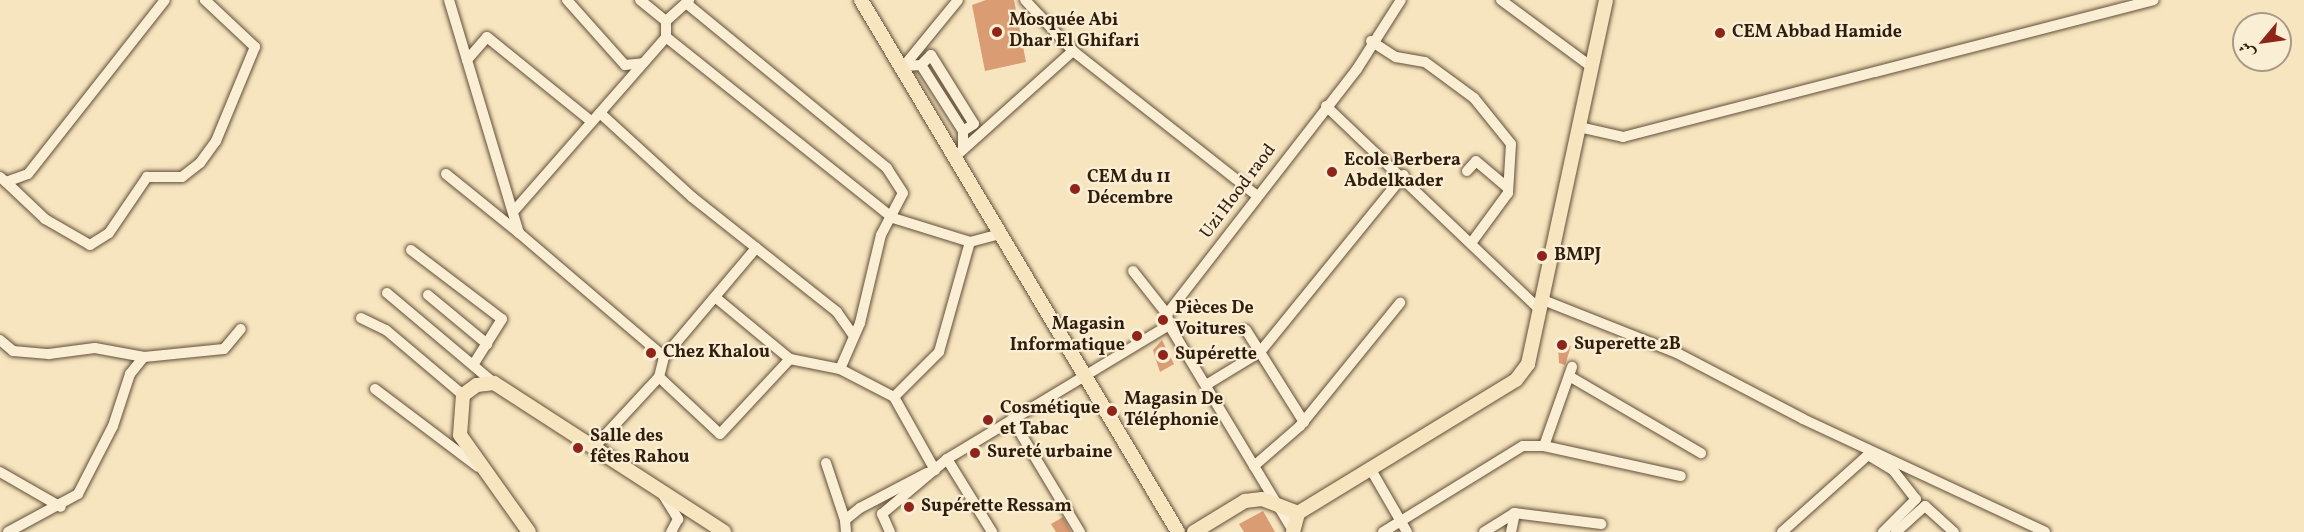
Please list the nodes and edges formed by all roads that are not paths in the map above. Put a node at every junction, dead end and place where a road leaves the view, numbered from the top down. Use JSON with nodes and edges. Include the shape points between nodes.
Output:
{"nodes":[{"id":1,"x":165,"y":0,"type":"edge"},
{"id":2,"x":205,"y":0,"type":"edge"},
{"id":3,"x":449,"y":0,"type":"edge"},
{"id":4,"x":567,"y":0,"type":"edge"},
{"id":5,"x":640,"y":0,"type":"edge"},
{"id":6,"x":861,"y":0,"type":"edge"},
{"id":7,"x":958,"y":0,"type":"edge"},
{"id":8,"x":1025,"y":0,"type":"edge"},
{"id":9,"x":1401,"y":0,"type":"edge"},
{"id":10,"x":1501,"y":0,"type":"edge"},
{"id":11,"x":1606,"y":0,"type":"edge"},
{"id":12,"x":2154,"y":0,"type":"edge"},
{"id":13,"x":687,"y":2,"type":"edge"},
{"id":14,"x":666,"y":21,"type":"junction"},
{"id":15,"x":666,"y":37,"type":"junction"},
{"id":16,"x":1371,"y":40,"type":"junction"},
{"id":17,"x":1073,"y":51,"type":"junction"},
{"id":18,"x":467,"y":60,"type":"junction"},
{"id":19,"x":643,"y":63,"type":"junction"},
{"id":20,"x":904,"y":66,"type":"junction"},
{"id":21,"x":1593,"y":68,"type":"junction"},
{"id":22,"x":1326,"y":106,"type":"junction"},
{"id":23,"x":600,"y":112,"type":"junction"},
{"id":24,"x":592,"y":122,"type":"junction"},
{"id":25,"x":1578,"y":127,"type":"junction"},
{"id":26,"x":960,"y":152,"type":"junction"},
{"id":27,"x":1467,"y":171,"type":"dead end"},
{"id":28,"x":446,"y":174,"type":"dead end"},
{"id":29,"x":1404,"y":175,"type":"junction"},
{"id":30,"x":3,"y":179,"type":"edge"},
{"id":31,"x":1508,"y":188,"type":"junction"},
{"id":32,"x":1257,"y":195,"type":"junction"},
{"id":33,"x":513,"y":212,"type":"junction"},
{"id":34,"x":893,"y":218,"type":"junction"},
{"id":35,"x":519,"y":233,"type":"junction"},
{"id":36,"x":1000,"y":234,"type":"junction"},
{"id":37,"x":970,"y":242,"type":"junction"},
{"id":38,"x":1472,"y":242,"type":"junction"},
{"id":39,"x":756,"y":248,"type":"junction"},
{"id":40,"x":411,"y":250,"type":"dead end"},
{"id":41,"x":1133,"y":271,"type":"dead end"},
{"id":42,"x":387,"y":293,"type":"dead end"},
{"id":43,"x":428,"y":295,"type":"dead end"},
{"id":44,"x":714,"y":297,"type":"junction"},
{"id":45,"x":1400,"y":303,"type":"dead end"},
{"id":46,"x":1542,"y":306,"type":"junction"},
{"id":47,"x":362,"y":318,"type":"dead end"},
{"id":48,"x":1168,"y":320,"type":"junction"},
{"id":49,"x":241,"y":329,"type":"dead end"},
{"id":50,"x":1246,"y":330,"type":"dead end"},
{"id":51,"x":854,"y":336,"type":"junction"},
{"id":52,"x":0,"y":340,"type":"edge"},
{"id":53,"x":486,"y":344,"type":"junction"},
{"id":54,"x":1260,"y":352,"type":"junction"},
{"id":55,"x":144,"y":357,"type":"junction"},
{"id":56,"x":664,"y":357,"type":"junction"},
{"id":57,"x":790,"y":359,"type":"junction"},
{"id":58,"x":475,"y":362,"type":"junction"},
{"id":59,"x":840,"y":369,"type":"junction"},
{"id":60,"x":1084,"y":376,"type":"junction"},
{"id":61,"x":659,"y":377,"type":"junction"},
{"id":62,"x":494,"y":383,"type":"junction"},
{"id":63,"x":1206,"y":385,"type":"junction"},
{"id":64,"x":375,"y":389,"type":"dead end"},
{"id":65,"x":463,"y":395,"type":"junction"},
{"id":66,"x":894,"y":398,"type":"junction"},
{"id":67,"x":1012,"y":419,"type":"junction"},
{"id":68,"x":1304,"y":422,"type":"junction"},
{"id":69,"x":596,"y":445,"type":"junction"},
{"id":70,"x":1544,"y":446,"type":"junction"},
{"id":71,"x":1701,"y":453,"type":"dead end"},
{"id":72,"x":947,"y":459,"type":"junction"},
{"id":73,"x":826,"y":463,"type":"dead end"},
{"id":74,"x":1254,"y":466,"type":"junction"},
{"id":75,"x":478,"y":467,"type":"junction"},
{"id":76,"x":1370,"y":468,"type":"junction"},
{"id":77,"x":936,"y":470,"type":"junction"},
{"id":78,"x":0,"y":472,"type":"edge"},
{"id":79,"x":1681,"y":476,"type":"dead end"},
{"id":80,"x":658,"y":488,"type":"junction"},
{"id":81,"x":1277,"y":505,"type":"junction"},
{"id":82,"x":61,"y":507,"type":"junction"},
{"id":83,"x":1298,"y":513,"type":"junction"},
{"id":84,"x":1515,"y":513,"type":"junction"},
{"id":85,"x":845,"y":520,"type":"junction"},
{"id":86,"x":1401,"y":521,"type":"junction"},
{"id":87,"x":1587,"y":522,"type":"junction"},
{"id":88,"x":1601,"y":524,"type":"dead end"},
{"id":89,"x":8,"y":532,"type":"edge"},
{"id":90,"x":529,"y":532,"type":"edge"},
{"id":91,"x":671,"y":532,"type":"edge"},
{"id":92,"x":724,"y":532,"type":"edge"},
{"id":93,"x":846,"y":532,"type":"edge"},
{"id":94,"x":890,"y":532,"type":"edge"},
{"id":95,"x":992,"y":532,"type":"edge"},
{"id":96,"x":1080,"y":532,"type":"edge"},
{"id":97,"x":1178,"y":532,"type":"edge"},
{"id":98,"x":1194,"y":532,"type":"edge"},
{"id":99,"x":1294,"y":532,"type":"edge"},
{"id":100,"x":1383,"y":532,"type":"edge"},
{"id":101,"x":1407,"y":532,"type":"edge"},
{"id":102,"x":1484,"y":532,"type":"edge"},
{"id":103,"x":1510,"y":532,"type":"edge"},
{"id":104,"x":1580,"y":532,"type":"edge"},
{"id":105,"x":1782,"y":532,"type":"edge"},
{"id":106,"x":1883,"y":532,"type":"edge"},
{"id":107,"x":1896,"y":532,"type":"edge"},
{"id":108,"x":1954,"y":532,"type":"edge"},
{"id":109,"x":2045,"y":532,"type":"edge"}],
"edges":[{"from":1,"to":30,"type":"street","via":[[28,174]]},
{"from":2,"to":30,"type":"street","via":[[255,46],[216,141],[200,163],[182,177],[147,177],[110,232],[90,245],[45,219]]},
{"from":3,"to":18,"type":"street"},
{"from":4,"to":19,"type":"street","via":[[625,64]]},
{"from":5,"to":14,"type":"street"},
{"from":6,"to":20,"type":"main road"},
{"from":7,"to":20,"type":"street"},
{"from":8,"to":17,"type":"street"},
{"from":9,"to":16,"type":"street","name":"Uzi Hood raod"},
{"from":10,"to":21,"type":"street"},
{"from":11,"to":21,"type":"main road"},
{"from":12,"to":25,"type":"street","via":[[1623,137]]},
{"from":13,"to":14,"type":"street"},
{"from":13,"to":34,"type":"street","via":[[887,168],[903,193]]},
{"from":14,"to":15,"type":"street"},
{"from":15,"to":19,"type":"street"},
{"from":15,"to":34,"type":"street"},
{"from":16,"to":22,"type":"street","name":"Uzi Hood raod","via":[[1357,69]]},
{"from":16,"to":31,"type":"street","via":[[1396,57],[1425,62],[1474,98],[1511,144]]},
{"from":17,"to":26,"type":"street"},
{"from":17,"to":32,"type":"street"},
{"from":18,"to":24,"type":"street","via":[[487,37]]},
{"from":18,"to":33,"type":"street"},
{"from":19,"to":23,"type":"street"},
{"from":20,"to":26,"type":"main road"},
{"from":20,"to":26,"type":"street","via":[[921,65],[931,55],[974,124],[963,131]]},
{"from":21,"to":25,"type":"main road"},
{"from":22,"to":29,"type":"street"},
{"from":22,"to":32,"type":"street","name":"Uzi Hood raod"},
{"from":23,"to":24,"type":"street"},
{"from":23,"to":39,"type":"street"},
{"from":24,"to":33,"type":"street"},
{"from":25,"to":46,"type":"main road"},
{"from":26,"to":36,"type":"main road"},
{"from":27,"to":31,"type":"street","via":[[1476,161]]},
{"from":28,"to":35,"type":"street"},
{"from":29,"to":38,"type":"street"},
{"from":29,"to":54,"type":"street"},
{"from":31,"to":38,"type":"street"},
{"from":32,"to":48,"type":"street","name":"Uzi Hood raod"},
{"from":33,"to":35,"type":"street"},
{"from":34,"to":37,"type":"street"},
{"from":34,"to":51,"type":"street","via":[[881,235]]},
{"from":35,"to":56,"type":"street"},
{"from":36,"to":37,"type":"street"},
{"from":36,"to":60,"type":"main road"},
{"from":37,"to":66,"type":"street","via":[[939,352]]},
{"from":38,"to":46,"type":"street"},
{"from":39,"to":44,"type":"street"},
{"from":39,"to":51,"type":"street","via":[[837,312]]},
{"from":40,"to":53,"type":"street","via":[[502,319]]},
{"from":41,"to":48,"type":"street"},
{"from":42,"to":58,"type":"street"},
{"from":43,"to":53,"type":"street"},
{"from":44,"to":56,"type":"street"},
{"from":44,"to":57,"type":"street"},
{"from":45,"to":68,"type":"street"},
{"from":46,"to":76,"type":"main road","via":[[1528,364],[1516,380]]},
{"from":46,"to":109,"type":"street","via":[[1677,353],[1803,419]]},
{"from":47,"to":65,"type":"street","via":[[386,330]]},
{"from":48,"to":60,"type":"street","name":"Uzi Hood raod"},
{"from":48,"to":63,"type":"street"},
{"from":49,"to":55,"type":"street","via":[[224,349]]},
{"from":50,"to":54,"type":"street"},
{"from":51,"to":59,"type":"street"},
{"from":52,"to":55,"type":"street","via":[[12,351],[49,354],[95,348]]},
{"from":53,"to":58,"type":"street"},
{"from":54,"to":63,"type":"street"},
{"from":54,"to":68,"type":"street"},
{"from":55,"to":82,"type":"street","via":[[130,374],[94,466],[78,494]]},
{"from":56,"to":61,"type":"street"},
{"from":57,"to":59,"type":"street"},
{"from":57,"to":61,"type":"street","via":[[720,434]]},
{"from":58,"to":62,"type":"street"},
{"from":59,"to":66,"type":"street"},
{"from":60,"to":67,"type":"street","name":"Uzi Hood raod"},
{"from":60,"to":97,"type":"main road"},
{"from":61,"to":69,"type":"street"},
{"from":62,"to":65,"type":"main road","via":[[477,385]]},
{"from":62,"to":69,"type":"main road"},
{"from":63,"to":74,"type":"street"},
{"from":64,"to":75,"type":"street"},
{"from":65,"to":75,"type":"main road","via":[[460,435]]},
{"from":66,"to":77,"type":"street"},
{"from":67,"to":72,"type":"street","name":"Uzi Hood raod"},
{"from":67,"to":96,"type":"street"},
{"from":68,"to":74,"type":"street"},
{"from":69,"to":80,"type":"main road"},
{"from":70,"to":71,"type":"street","via":[[1571,371]]},
{"from":70,"to":79,"type":"street"},
{"from":70,"to":86,"type":"street","via":[[1523,446]]},
{"from":72,"to":77,"type":"street","name":"Uzi Hood raod"},
{"from":72,"to":95,"type":"street"},
{"from":73,"to":85,"type":"street"},
{"from":74,"to":81,"type":"street"},
{"from":75,"to":90,"type":"main road"},
{"from":76,"to":83,"type":"main road"},
{"from":76,"to":86,"type":"street"},
{"from":77,"to":85,"type":"street","via":[[878,495]]},
{"from":77,"to":94,"type":"street","name":"Uzi Hood raod","via":[[882,514]]},
{"from":78,"to":82,"type":"street"},
{"from":80,"to":91,"type":"street","via":[[678,519]]},
{"from":80,"to":92,"type":"main road"},
{"from":81,"to":83,"type":"main road"},
{"from":81,"to":98,"type":"main road","via":[[1245,501]]},
{"from":81,"to":99,"type":"street"},
{"from":82,"to":89,"type":"street","via":[[26,518]]},
{"from":83,"to":99,"type":"main road"},
{"from":84,"to":87,"type":"street"},
{"from":84,"to":102,"type":"street"},
{"from":84,"to":103,"type":"street"},
{"from":85,"to":93,"type":"street"},
{"from":86,"to":100,"type":"street"},
{"from":86,"to":101,"type":"street"},
{"from":87,"to":88,"type":"street"},
{"from":87,"to":104,"type":"street"},
{"from":105,"to":106,"type":"street","via":[[1868,456],[1893,470],[1916,499]]},
{"from":107,"to":108,"type":"street","via":[[1925,506]]}]}
